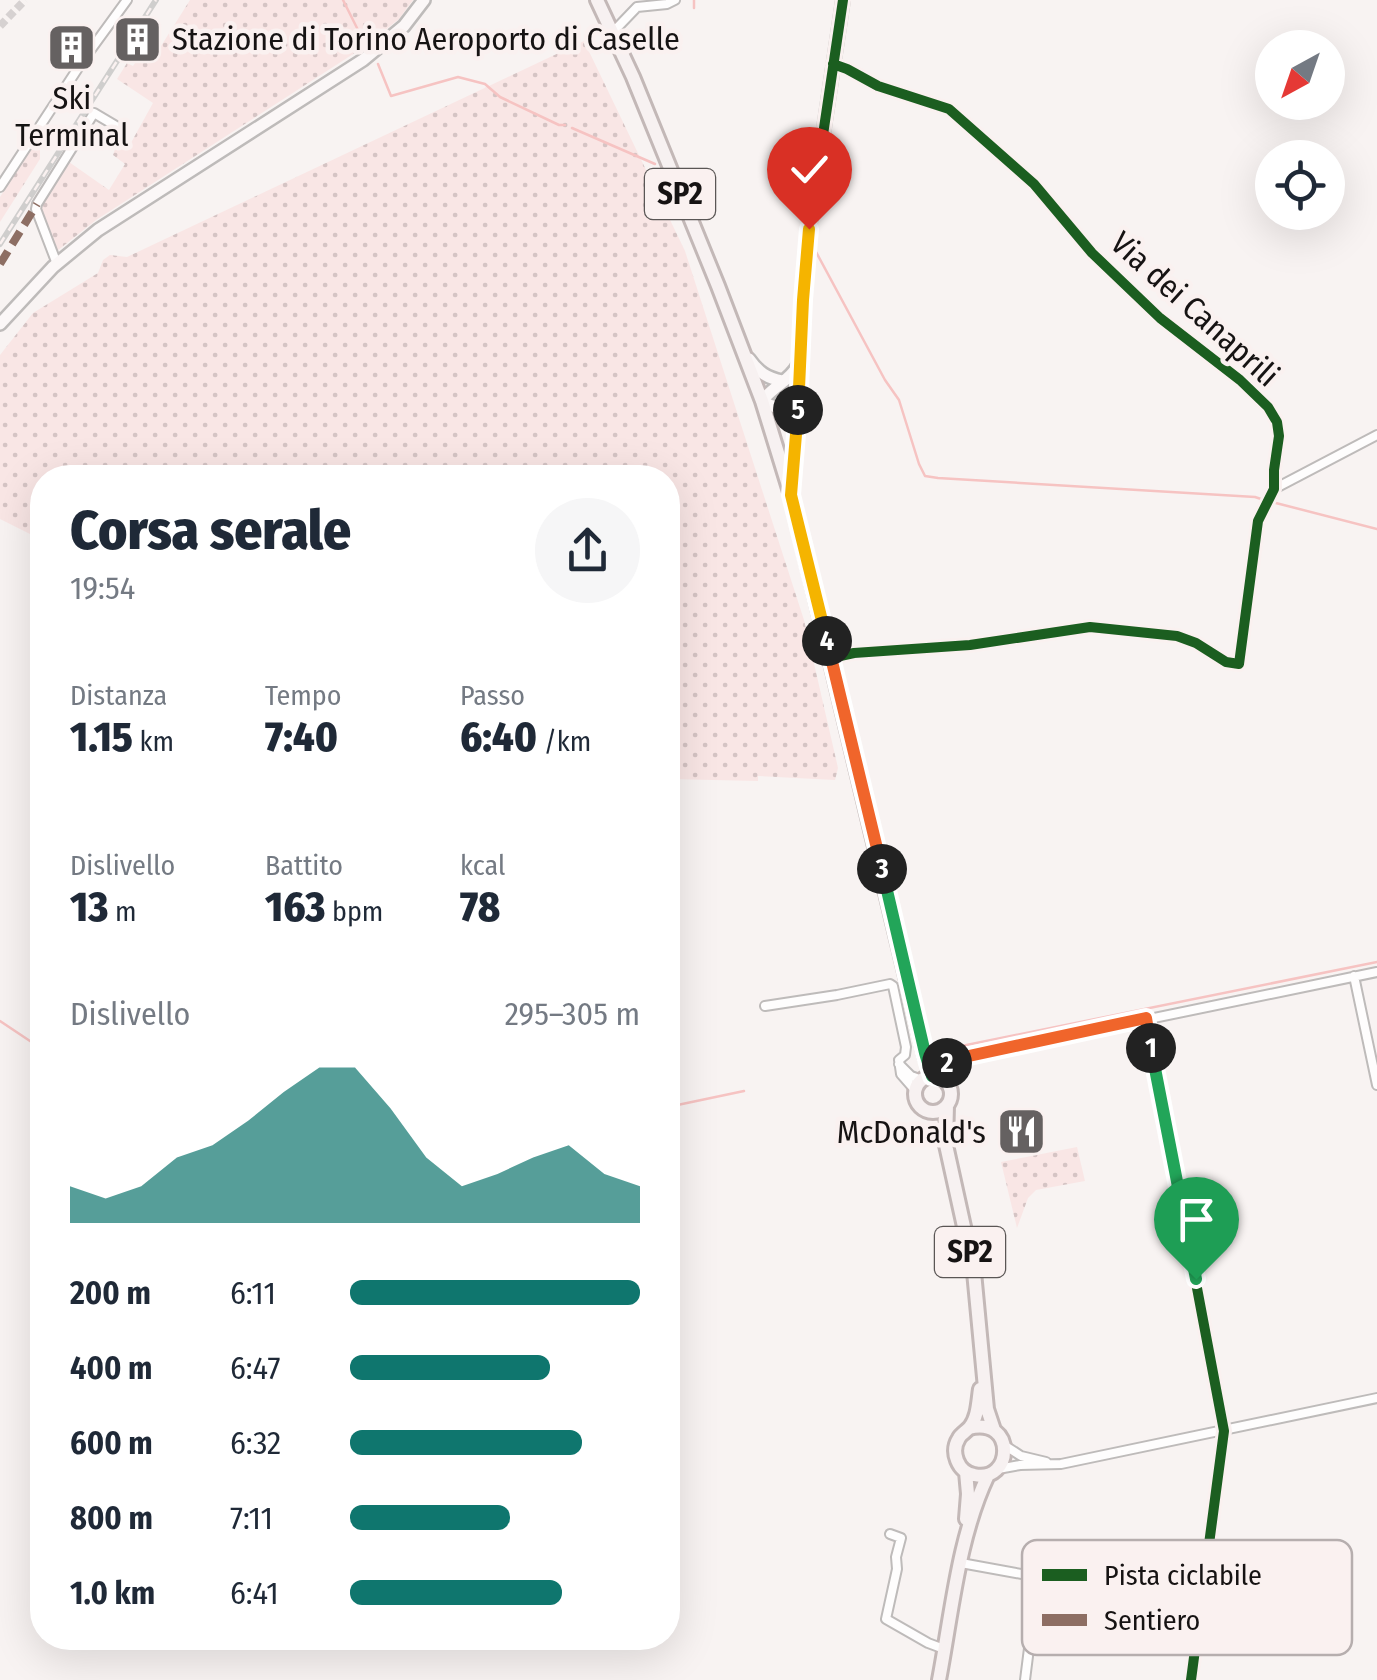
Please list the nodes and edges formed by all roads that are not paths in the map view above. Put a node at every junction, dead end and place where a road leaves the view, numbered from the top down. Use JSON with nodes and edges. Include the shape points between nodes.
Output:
{"nodes":[{"id":1,"x":127,"y":0,"type":"edge"},
{"id":2,"x":424,"y":0,"type":"edge"},
{"id":3,"x":676,"y":0,"type":"edge"},
{"id":4,"x":842,"y":0,"type":"edge"},
{"id":5,"x":597,"y":1,"type":"edge"},
{"id":6,"x":612,"y":33,"type":"junction"},
{"id":7,"x":833,"y":64,"type":"junction"},
{"id":8,"x":121,"y":128,"type":"dead end"},
{"id":9,"x":0,"y":187,"type":"edge"},
{"id":10,"x":57,"y":264,"type":"junction"},
{"id":11,"x":0,"y":324,"type":"edge"},
{"id":12,"x":802,"y":342,"type":"junction"},
{"id":13,"x":741,"y":347,"type":"junction"},
{"id":14,"x":782,"y":382,"type":"junction"},
{"id":15,"x":800,"y":390,"type":"junction"},
{"id":16,"x":762,"y":401,"type":"junction"},
{"id":17,"x":1377,"y":435,"type":"edge"},
{"id":18,"x":1274,"y":490,"type":"junction"},
{"id":19,"x":791,"y":495,"type":"junction"},
{"id":20,"x":831,"y":658,"type":"junction"},
{"id":21,"x":1377,"y":972,"type":"edge"},
{"id":22,"x":1354,"y":976,"type":"junction"},
{"id":23,"x":765,"y":1006,"type":"dead end"},
{"id":24,"x":1146,"y":1018,"type":"junction"},
{"id":25,"x":955,"y":1059,"type":"junction"},
{"id":26,"x":926,"y":1080,"type":"junction"},
{"id":27,"x":1377,"y":1085,"type":"edge"},
{"id":28,"x":950,"y":1089,"type":"junction"},
{"id":29,"x":947,"y":1105,"type":"junction"},
{"id":30,"x":925,"y":1110,"type":"junction"},
{"id":31,"x":946,"y":1145,"type":"junction"},
{"id":32,"x":983,"y":1361,"type":"junction"},
{"id":33,"x":1377,"y":1398,"type":"edge"},
{"id":34,"x":970,"y":1428,"type":"junction"},
{"id":35,"x":994,"y":1430,"type":"junction"},
{"id":36,"x":1224,"y":1431,"type":"junction"},
{"id":37,"x":1004,"y":1446,"type":"junction"},
{"id":38,"x":1060,"y":1464,"type":"junction"},
{"id":39,"x":966,"y":1472,"type":"junction"},
{"id":40,"x":993,"y":1472,"type":"junction"},
{"id":41,"x":890,"y":1534,"type":"dead end"},
{"id":42,"x":1210,"y":1540,"type":"edge"},
{"id":43,"x":962,"y":1560,"type":"junction"},
{"id":44,"x":1022,"y":1573,"type":"edge"},
{"id":45,"x":944,"y":1650,"type":"junction"},
{"id":46,"x":1194,"y":1655,"type":"edge"},
{"id":47,"x":938,"y":1680,"type":"edge"},
{"id":48,"x":1191,"y":1680,"type":"edge"}],
"edges":[{"from":1,"to":9,"type":"street"},
{"from":2,"to":10,"type":"street","via":[[362,60],[98,230]]},
{"from":3,"to":6,"type":"street","via":[[637,7]]},
{"from":4,"to":7,"type":"street"},
{"from":5,"to":6,"type":"main road","number":"SP2"},
{"from":6,"to":13,"type":"main road","number":"SP2"},
{"from":7,"to":12,"type":"street","via":[[808,234]]},
{"from":7,"to":18,"type":"street","name":"Via dei Canaprili","via":[[950,109],[1034,184],[1092,253],[1160,318],[1254,392],[1277,422]]},
{"from":8,"to":10,"type":"street","via":[[94,113],[37,204]]},
{"from":10,"to":11,"type":"street"},
{"from":12,"to":14,"type":"street","via":[[798,368]]},
{"from":12,"to":15,"type":"street"},
{"from":13,"to":14,"type":"street","via":[[756,370]]},
{"from":13,"to":16,"type":"main road","number":"SP2"},
{"from":14,"to":16,"type":"street"},
{"from":15,"to":16,"type":"street","via":[[786,407]]},
{"from":15,"to":19,"type":"street"},
{"from":16,"to":19,"type":"main road","number":"SP2"},
{"from":17,"to":18,"type":"street"},
{"from":18,"to":20,"type":"street","name":"Via dei Canaprili","via":[[1258,521],[1239,664],[1176,636],[1090,627]]},
{"from":19,"to":20,"type":"main road","number":"SP2"},
{"from":20,"to":26,"type":"main road","number":"SP2","via":[[926,1056]]},
{"from":21,"to":22,"type":"street"},
{"from":22,"to":24,"type":"street"},
{"from":22,"to":27,"type":"street"},
{"from":23,"to":26,"type":"street","via":[[890,984],[906,1047],[899,1064]]},
{"from":24,"to":25,"type":"street"},
{"from":24,"to":36,"type":"street"},
{"from":25,"to":26,"type":"street"},
{"from":25,"to":28,"type":"street"},
{"from":26,"to":28,"type":"main road"},
{"from":26,"to":30,"type":"main road","via":[[917,1102]]},
{"from":28,"to":29,"type":"main road"},
{"from":29,"to":30,"type":"main road"},
{"from":29,"to":31,"type":"main road","number":"SP2"},
{"from":30,"to":31,"type":"main road","number":"SP2"},
{"from":31,"to":32,"type":"main road","number":"SP2","via":[[974,1272]]},
{"from":32,"to":34,"type":"main road"},
{"from":32,"to":35,"type":"main road"},
{"from":33,"to":36,"type":"street"},
{"from":34,"to":35,"type":"main road"},
{"from":34,"to":39,"type":"main road","via":[[958,1438],[955,1453]]},
{"from":35,"to":37,"type":"main road"},
{"from":36,"to":38,"type":"street"},
{"from":36,"to":42,"type":"street"},
{"from":37,"to":38,"type":"street"},
{"from":37,"to":40,"type":"main road"},
{"from":38,"to":40,"type":"street"},
{"from":39,"to":40,"type":"main road"},
{"from":39,"to":43,"type":"main road"},
{"from":40,"to":43,"type":"main road","via":[[978,1496]]},
{"from":41,"to":45,"type":"street","via":[[901,1538],[886,1619]]},
{"from":43,"to":44,"type":"street"},
{"from":43,"to":45,"type":"main road"},
{"from":45,"to":47,"type":"main road"},
{"from":46,"to":48,"type":"street"}]}
